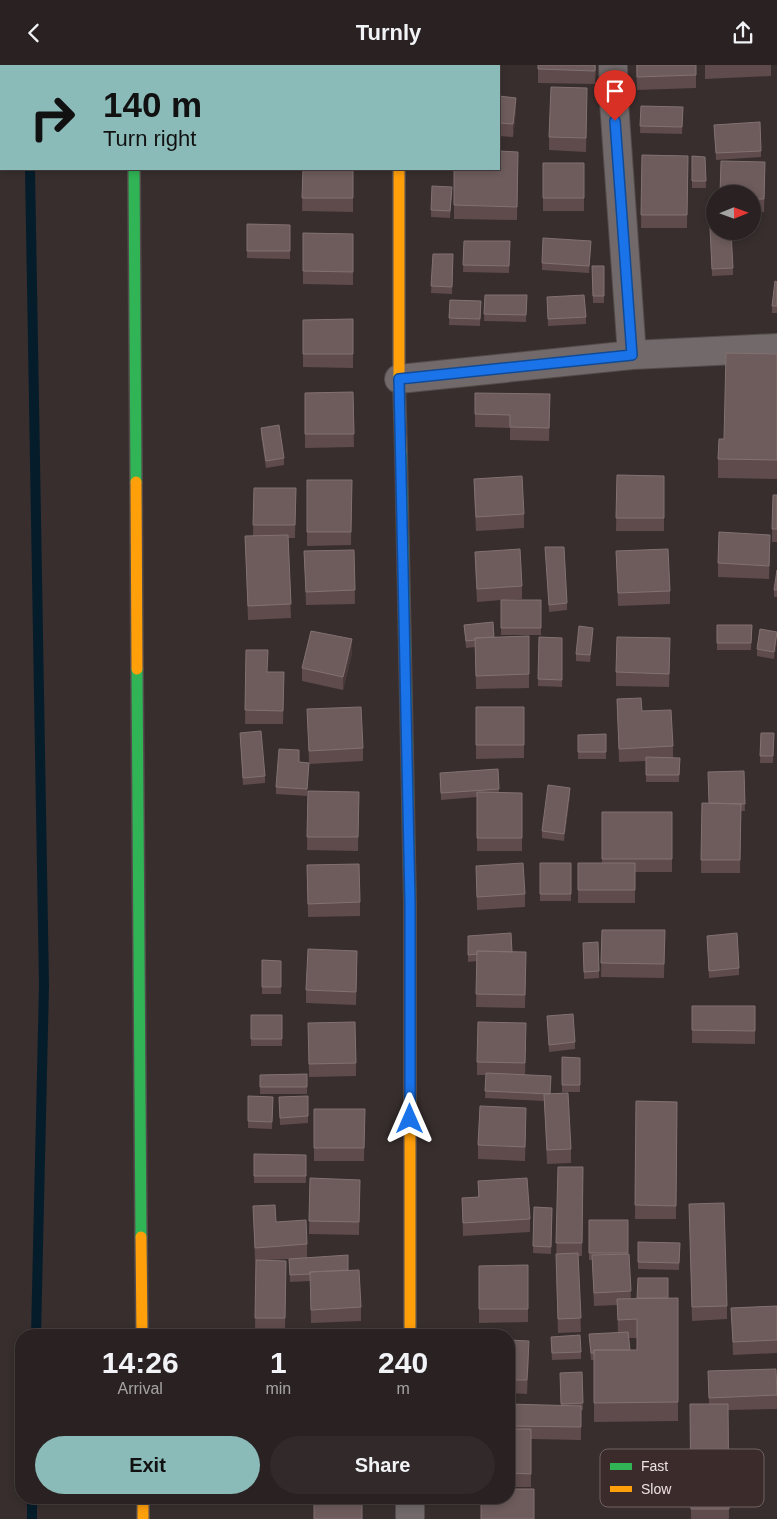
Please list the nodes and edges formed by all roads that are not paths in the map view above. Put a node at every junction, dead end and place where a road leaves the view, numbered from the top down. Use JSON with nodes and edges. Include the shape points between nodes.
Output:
{"nodes":[{"id":1,"x":613,"y":65,"type":"edge"},
{"id":2,"x":134,"y":170,"type":"edge"},
{"id":3,"x":399,"y":170,"type":"edge"},
{"id":4,"x":777,"y":347,"type":"edge"},
{"id":5,"x":632,"y":355,"type":"junction"},
{"id":6,"x":399,"y":379,"type":"junction"},
{"id":7,"x":142,"y":1329,"type":"edge"},
{"id":8,"x":410,"y":1329,"type":"edge"},
{"id":9,"x":143,"y":1504,"type":"edge"},
{"id":10,"x":410,"y":1504,"type":"edge"},
{"id":11,"x":143,"y":1519,"type":"edge"},
{"id":12,"x":410,"y":1519,"type":"edge"}],
"edges":[{"from":1,"to":5,"type":"street"},
{"from":2,"to":7,"type":"street"},
{"from":3,"to":6,"type":"street"},
{"from":4,"to":5,"type":"street"},
{"from":5,"to":6,"type":"street"},
{"from":6,"to":8,"type":"street","via":[[410,903]]},
{"from":9,"to":11,"type":"street"},
{"from":10,"to":12,"type":"street"}]}
